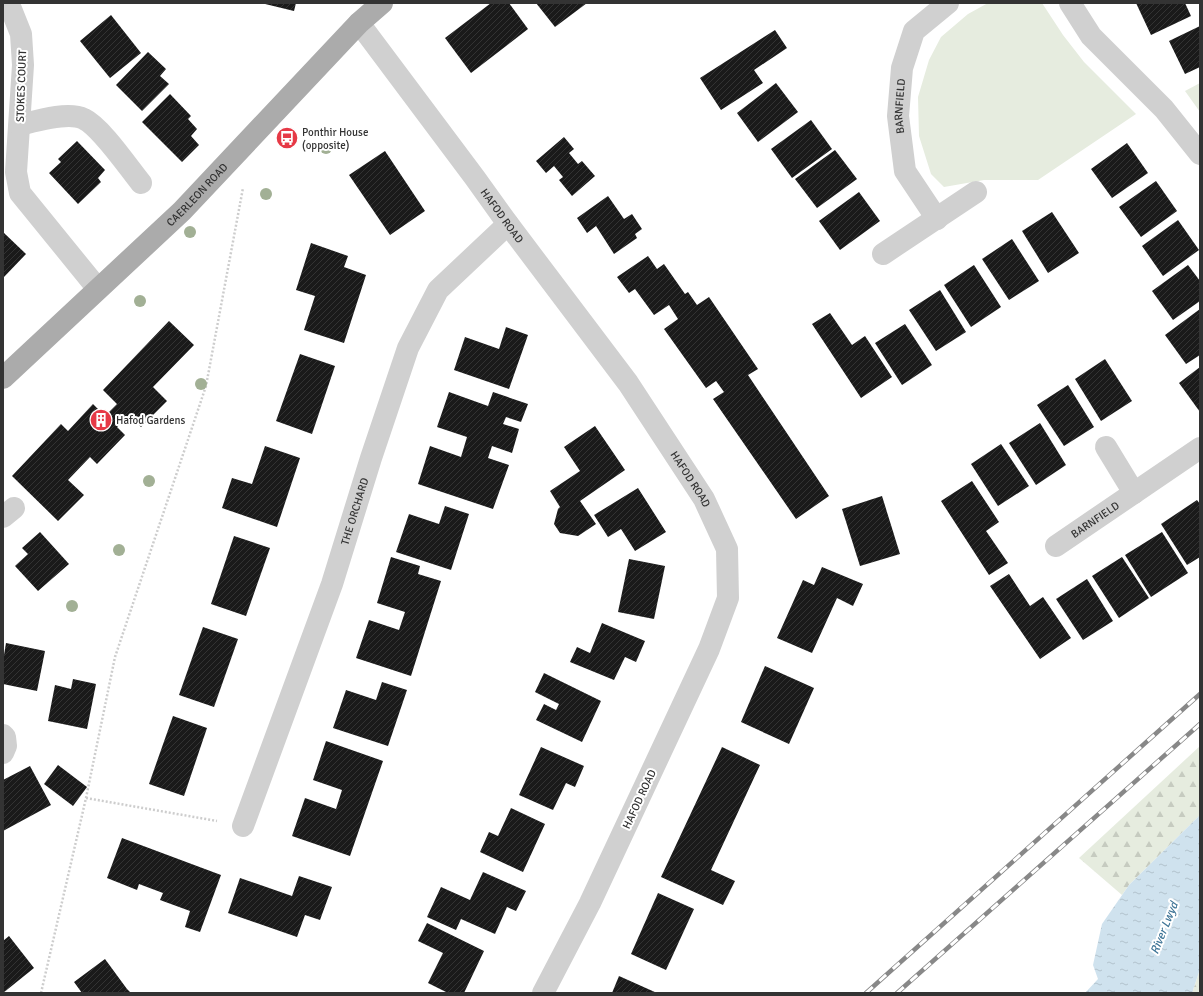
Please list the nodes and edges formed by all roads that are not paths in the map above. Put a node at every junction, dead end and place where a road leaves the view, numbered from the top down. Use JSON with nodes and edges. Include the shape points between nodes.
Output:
{"nodes":[{"id":1,"x":7,"y":3,"type":"edge"},
{"id":2,"x":948,"y":3,"type":"edge"},
{"id":3,"x":1070,"y":3,"type":"edge"},
{"id":4,"x":369,"y":10,"type":"edge"},
{"id":5,"x":20,"y":125,"type":"junction"},
{"id":6,"x":1200,"y":154,"type":"edge"},
{"id":7,"x":10,"y":173,"type":"edge"},
{"id":8,"x":141,"y":183,"type":"dead end"},
{"id":9,"x":976,"y":192,"type":"dead end"},
{"id":10,"x":937,"y":218,"type":"junction"},
{"id":11,"x":508,"y":224,"type":"junction"},
{"id":12,"x":883,"y":254,"type":"dead end"},
{"id":13,"x":98,"y":289,"type":"junction"},
{"id":14,"x":3,"y":378,"type":"edge"},
{"id":15,"x":1106,"y":447,"type":"dead end"},
{"id":16,"x":1200,"y":448,"type":"edge"},
{"id":17,"x":1134,"y":493,"type":"junction"},
{"id":18,"x":1056,"y":546,"type":"dead end"},
{"id":19,"x":3,"y":736,"type":"edge"},
{"id":20,"x":3,"y":753,"type":"edge"},
{"id":21,"x":243,"y":826,"type":"road end"},
{"id":22,"x":543,"y":993,"type":"edge"}],
"edges":[{"from":1,"to":5,"type":"street","name":"STOKES COURT","via":[[21,34],[24,65]]},
{"from":2,"to":10,"type":"street","name":"BARNFIELD","via":[[914,31],[902,68],[898,116],[905,171]]},
{"from":3,"to":6,"type":"street","via":[[1091,36],[1164,109]]},
{"from":4,"to":11,"type":"street","name":"HAFOD ROAD","via":[[470,172]]},
{"from":4,"to":13,"type":"main road","name":"CAERLEON ROAD","via":[[182,211]]},
{"from":5,"to":7,"type":"street","name":"STOKES COURT"},
{"from":5,"to":8,"type":"street","via":[[70,116],[83,118],[96,128]]},
{"from":7,"to":13,"type":"street","name":"STOKES COURT","via":[[20,193]]},
{"from":9,"to":10,"type":"street"},
{"from":10,"to":12,"type":"street"},
{"from":11,"to":21,"type":"street","name":"THE ORCHARD","via":[[438,290],[408,348],[332,584]]},
{"from":11,"to":22,"type":"street","name":"HAFOD ROAD","via":[[628,383],[704,498],[727,549],[728,598],[709,649],[590,903]]},
{"from":13,"to":14,"type":"main road","name":"CAERLEON ROAD"},
{"from":15,"to":17,"type":"street"},
{"from":16,"to":17,"type":"street","name":"BARNFIELD"},
{"from":17,"to":18,"type":"street","name":"BARNFIELD"},
{"from":19,"to":20,"type":"street","via":[[6,746]]}]}
